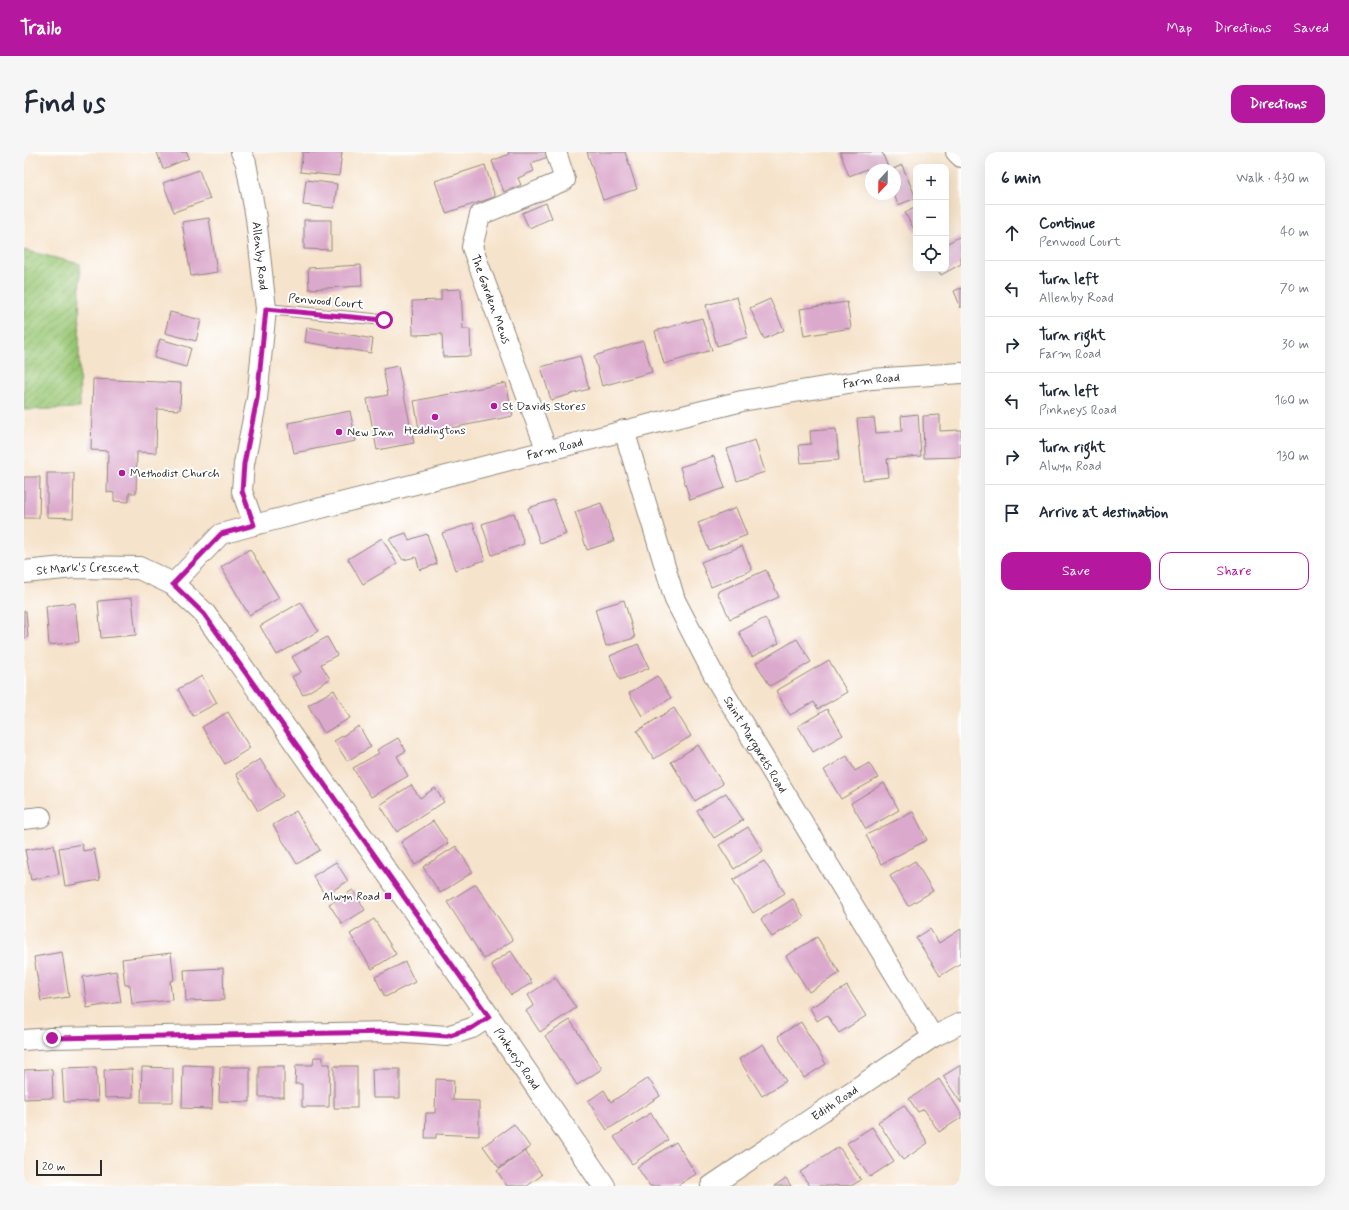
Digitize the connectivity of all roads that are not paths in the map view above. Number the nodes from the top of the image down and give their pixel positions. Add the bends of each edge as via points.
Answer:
1 (241, 152) edge
2 (556, 152) edge
3 (956, 152) edge
4 (961, 157) edge
5 (266, 309) junction
6 (384, 320) dead end
7 (961, 373) edge
8 (624, 430) junction
9 (547, 450) junction
10 (254, 525) junction
11 (24, 572) edge
12 (173, 584) junction
13 (489, 1017) junction
14 (961, 1023) edge
15 (934, 1037) junction
16 (24, 1040) edge
17 (604, 1186) edge
18 (711, 1186) edge

1 - 5 street, Allenby Road via 246,163 256,218
2 - 9 street, The Garden Mews via 565,180 480,215 472,247
3 - 4 street
5 - 6 lane, Penwood Court
5 - 10 street, Allenby Road via 257,399 244,464 242,491
7 - 8 street, Farm Road via 872,379 742,401
8 - 9 street, Farm Road
8 - 15 street, Saint Margarets Road via 675,600 717,681
9 - 10 street, Farm Road
10 - 12 street, Farm Road via 221,534
11 - 12 street, St Mark's Crescent via 74,567 139,568
12 - 13 street, Pinkneys Road via 204,614
13 - 16 street via 472,1028 447,1036 392,1032
13 - 17 street, Pinkneys Road
14 - 15 street, Edith Road
15 - 18 street, Edith Road

